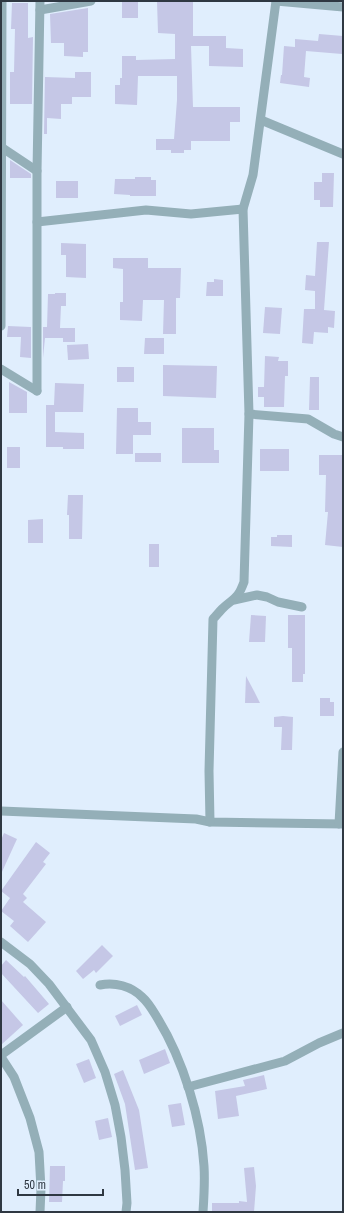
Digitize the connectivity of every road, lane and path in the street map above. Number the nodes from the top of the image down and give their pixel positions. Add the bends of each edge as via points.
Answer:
1 (2, 1) edge
2 (91, 1) edge
3 (276, 1) edge
4 (40, 5) edge
5 (343, 7) edge
6 (261, 120) junction
7 (1, 147) edge
8 (343, 154) edge
9 (37, 171) junction
10 (243, 209) junction
11 (37, 222) junction
12 (1, 326) edge
13 (1, 369) edge
14 (249, 414) junction
15 (343, 436) edge
16 (234, 600) junction
17 (302, 607) dead end
18 (343, 752) edge
19 (1, 811) edge
20 (210, 822) junction
21 (341, 824) edge
22 (1, 942) edge
23 (100, 985) dead end
24 (67, 1007) junction
25 (343, 1033) edge
26 (1, 1056) edge
27 (188, 1087) junction
28 (40, 1212) edge
29 (126, 1212) edge
30 (203, 1212) edge

1 - 7 street
2 - 4 street
3 - 5 street
3 - 6 street
4 - 9 street
6 - 8 street
6 - 10 street via 253,174
7 - 9 street
7 - 12 street
9 - 11 street
10 - 11 street via 191,214 146,210
10 - 14 street
11 - 13 street via 37,391
14 - 15 street via 308,419 334,434
14 - 16 street via 244,582
16 - 17 street via 257,595
16 - 20 street via 213,619
18 - 21 street
19 - 20 street via 196,819
20 - 21 street
22 - 24 street via 30,964
23 - 27 street via 113,983 127,987 142,996 149,1004 170,1038
24 - 26 street
24 - 29 street via 91,1040 105,1072 115,1105 125,1170
25 - 27 street via 286,1061
26 - 28 street via 14,1077 30,1118 39,1152
27 - 30 street via 197,1119 204,1166

